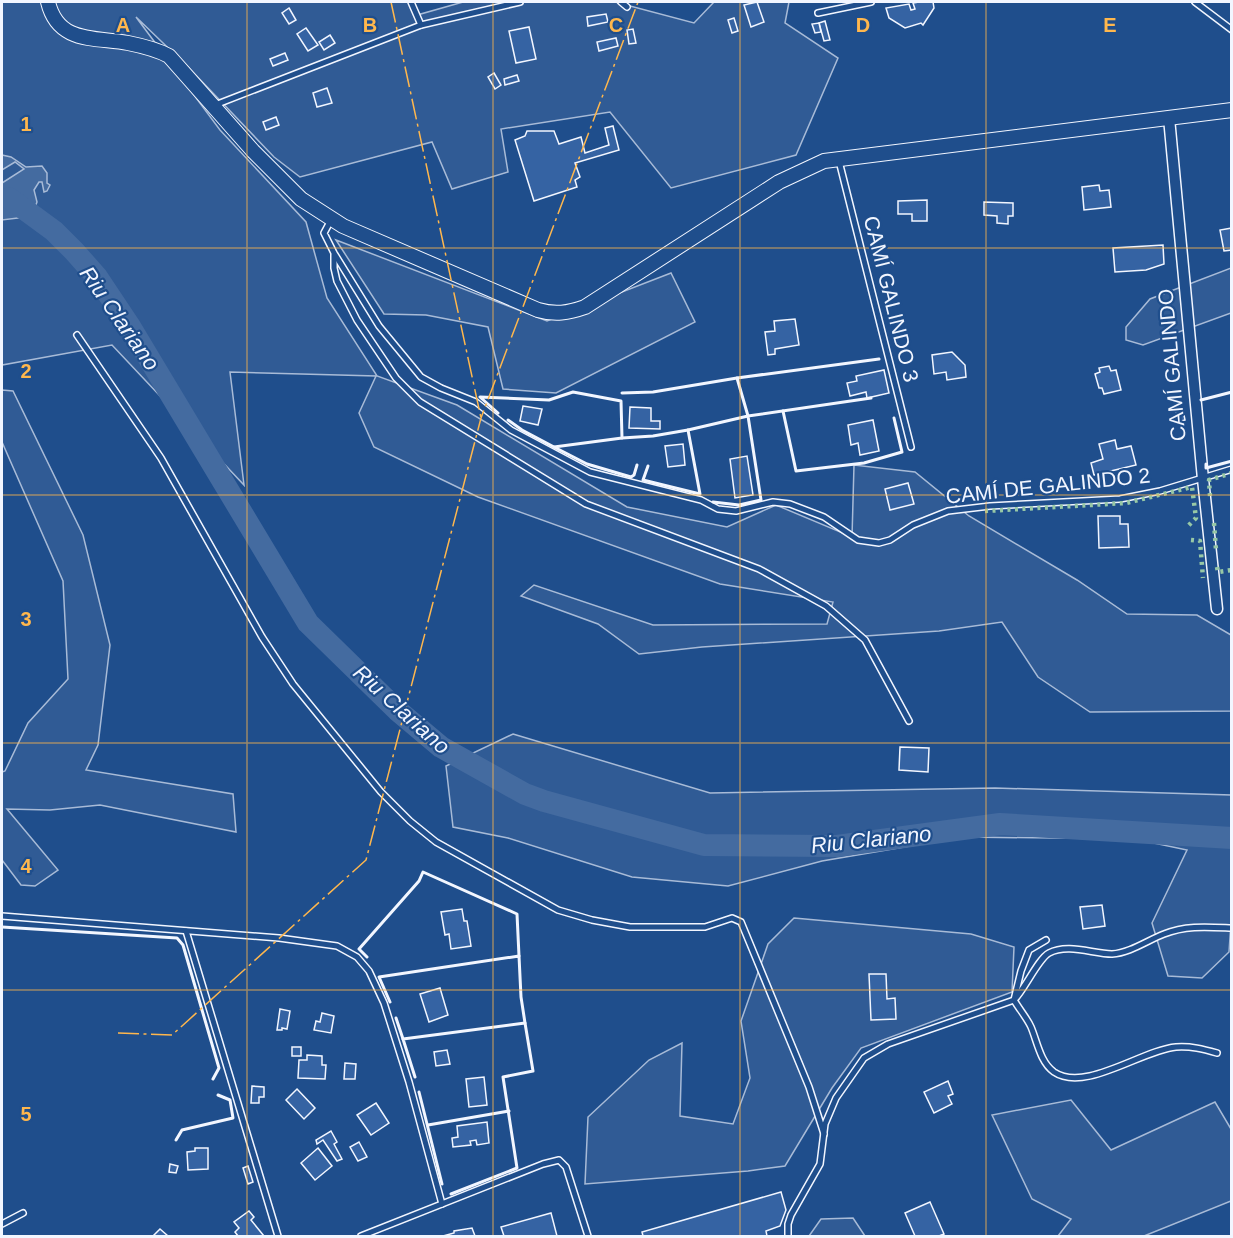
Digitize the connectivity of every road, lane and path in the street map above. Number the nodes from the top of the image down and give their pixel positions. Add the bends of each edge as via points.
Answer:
1 (48, 2) edge
2 (411, 2) edge
3 (520, 2) edge
4 (621, 2) edge
5 (871, 2) edge
6 (1195, 2) edge
7 (627, 7) dead end
8 (818, 13) dead end
9 (420, 26) junction
10 (1232, 30) edge
11 (213, 106) junction
12 (1232, 110) edge
13 (1168, 118) junction
14 (838, 158) junction
15 (332, 218) junction
16 (334, 253) junction
17 (77, 335) dead end
18 (911, 447) dead end
19 (1232, 469) edge
20 (1203, 479) junction
21 (1217, 609) dead end
22 (909, 721) dead end
23 (2, 916) edge
24 (1232, 928) edge
25 (186, 931) junction
26 (1046, 940) dead end
27 (1014, 1000) junction
28 (1216, 1053) dead end
29 (824, 1134) junction
30 (442, 1204) junction
31 (23, 1213) dead end
32 (2, 1224) edge
33 (278, 1236) edge
34 (361, 1236) edge
35 (588, 1236) edge
36 (788, 1236) edge

1 - 11 street via 56,21 70,33 148,47 169,56
2 - 9 lane
3 - 9 lane
4 - 7 lane
5 - 8 lane
6 - 10 lane
9 - 11 lane
11 - 15 street via 301,199
12 - 13 street
13 - 14 street
13 - 20 street, CAMÍ GALINDO
14 - 15 street via 811,165 779,182 585,307 570,312 553,314 538,310
14 - 18 lane, CAMÍ GALINDO 3
15 - 16 lane, CAMÍ DE GALINDO 2 via 324,233
16 - 20 lane, CAMÍ DE GALINDO 2 via 379,326 422,377 476,402 511,430 590,472 701,500 718,509 736,511 773,502 790,504 824,517 858,540 879,543 948,511 1120,499
16 - 22 lane via 338,280 357,320 396,378 420,402 586,504 759,569 826,606 865,640
17 - 29 lane via 161,458 262,637 293,684 381,792 436,842 558,910 630,927 705,927 732,918 741,922 809,1087
19 - 20 lane, CAMÍ DE GALINDO 2
20 - 21 street, CAMÍ GALINDO
23 - 25 lane
24 - 27 lane via 1187,927 1114,954 1060,949 1047,954
25 - 30 lane via 322,943 348,951 363,963 384,1003
25 - 33 lane
26 - 27 lane via 1029,950
27 - 28 lane via 1052,1071 1068,1078 1093,1075 1174,1047 1198,1047
27 - 29 lane via 888,1044 864,1058 836,1098
29 - 36 lane via 820,1164 791,1215
30 - 34 lane
30 - 35 lane via 559,1160 566,1167
31 - 32 lane

